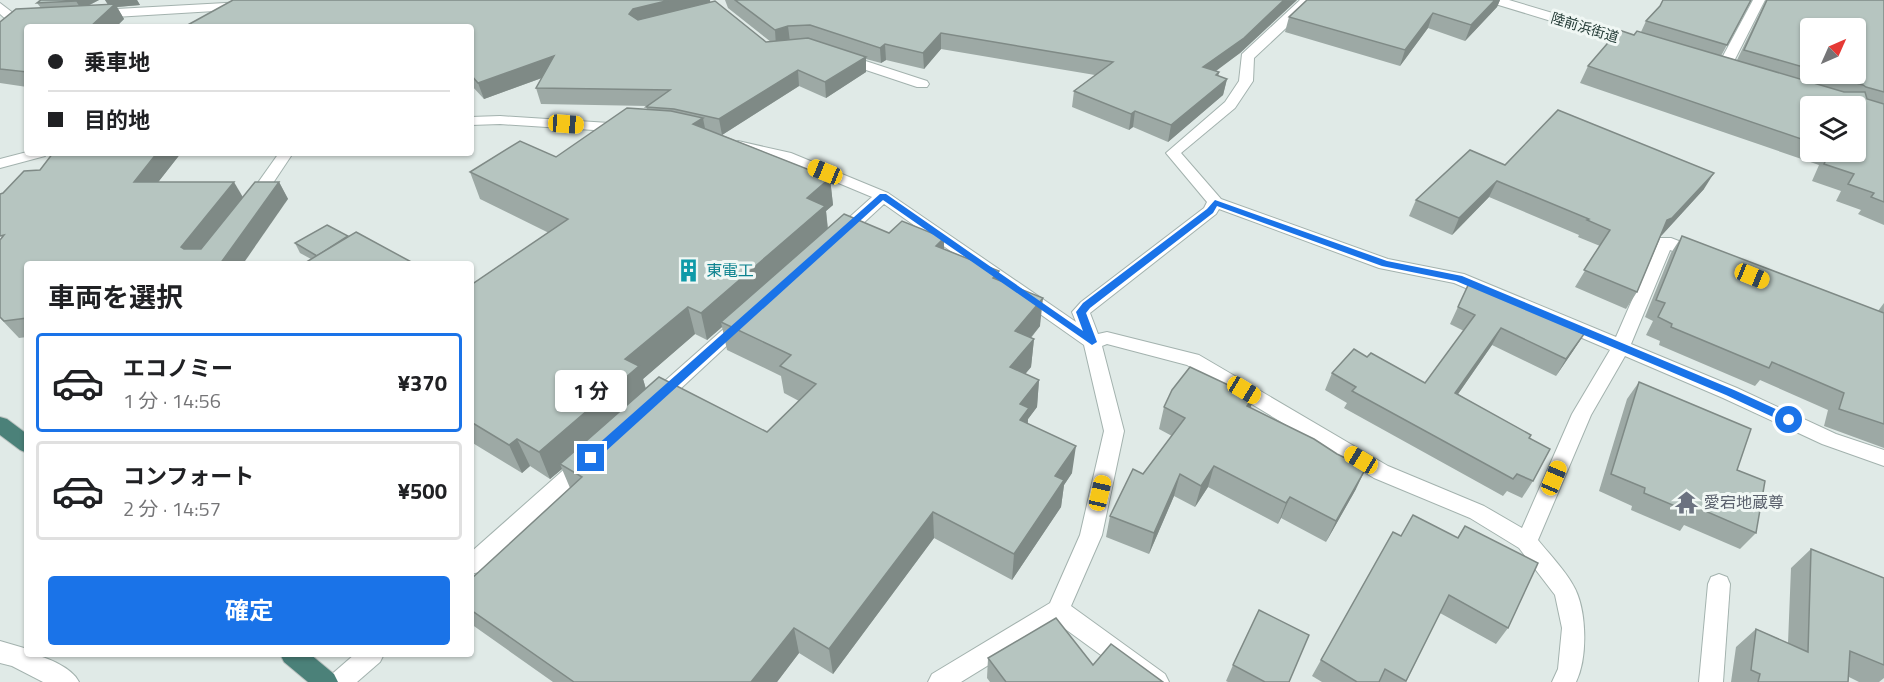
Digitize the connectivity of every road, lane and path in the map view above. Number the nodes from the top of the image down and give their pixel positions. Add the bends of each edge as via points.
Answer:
1 (1306, 0) edge
2 (1496, 0) edge
3 (1759, 0) edge
4 (252, 6) edge
5 (0, 7) edge
6 (85, 15) edge
7 (12, 20) edge
8 (1655, 48) edge
9 (833, 55) edge
10 (1723, 69) edge
11 (922, 84) dead end
12 (474, 121) edge
13 (641, 129) edge
14 (720, 141) edge
15 (29, 156) edge
16 (284, 156) edge
17 (0, 164) edge
18 (883, 196) junction
19 (1215, 202) junction
20 (245, 210) edge
21 (822, 251) edge
22 (1720, 263) edge
23 (760, 306) edge
24 (1092, 342) junction
25 (1620, 348) junction
26 (646, 408) edge
27 (0, 424) edge
28 (24, 443) edge
29 (594, 455) edge
30 (1884, 458) edge
31 (1527, 542) junction
32 (474, 562) edge
33 (1719, 584) dead end
34 (1058, 610) junction
35 (0, 652) edge
36 (296, 657) edge
37 (369, 657) edge
38 (67, 682) edge
39 (326, 682) edge
40 (340, 682) edge
41 (940, 682) edge
42 (1157, 682) edge
43 (1564, 682) edge
44 (1711, 682) edge

1 - 19 street via 1246,57 1246,81 1230,105 1173,153
2 - 8 street, 陸前浜街道
3 - 10 street
4 - 6 street
5 - 7 street
9 - 11 street
12 - 13 street
14 - 18 street via 786,156
15 - 17 street
16 - 20 street
18 - 21 street
18 - 24 street
19 - 24 street via 1210,211 1081,312
19 - 25 street via 1385,264 1458,278
22 - 25 street via 1665,242
23 - 26 street
24 - 31 street via 1107,338 1193,360 1381,472 1477,512
24 - 34 street via 1114,431 1091,535
25 - 30 street via 1829,439
25 - 31 street via 1582,414
27 - 28 highway
29 - 32 street
31 - 43 street via 1565,591 1573,628 1570,670
33 - 44 street
34 - 41 street
34 - 42 street
35 - 38 street
36 - 39 highway
37 - 40 street

